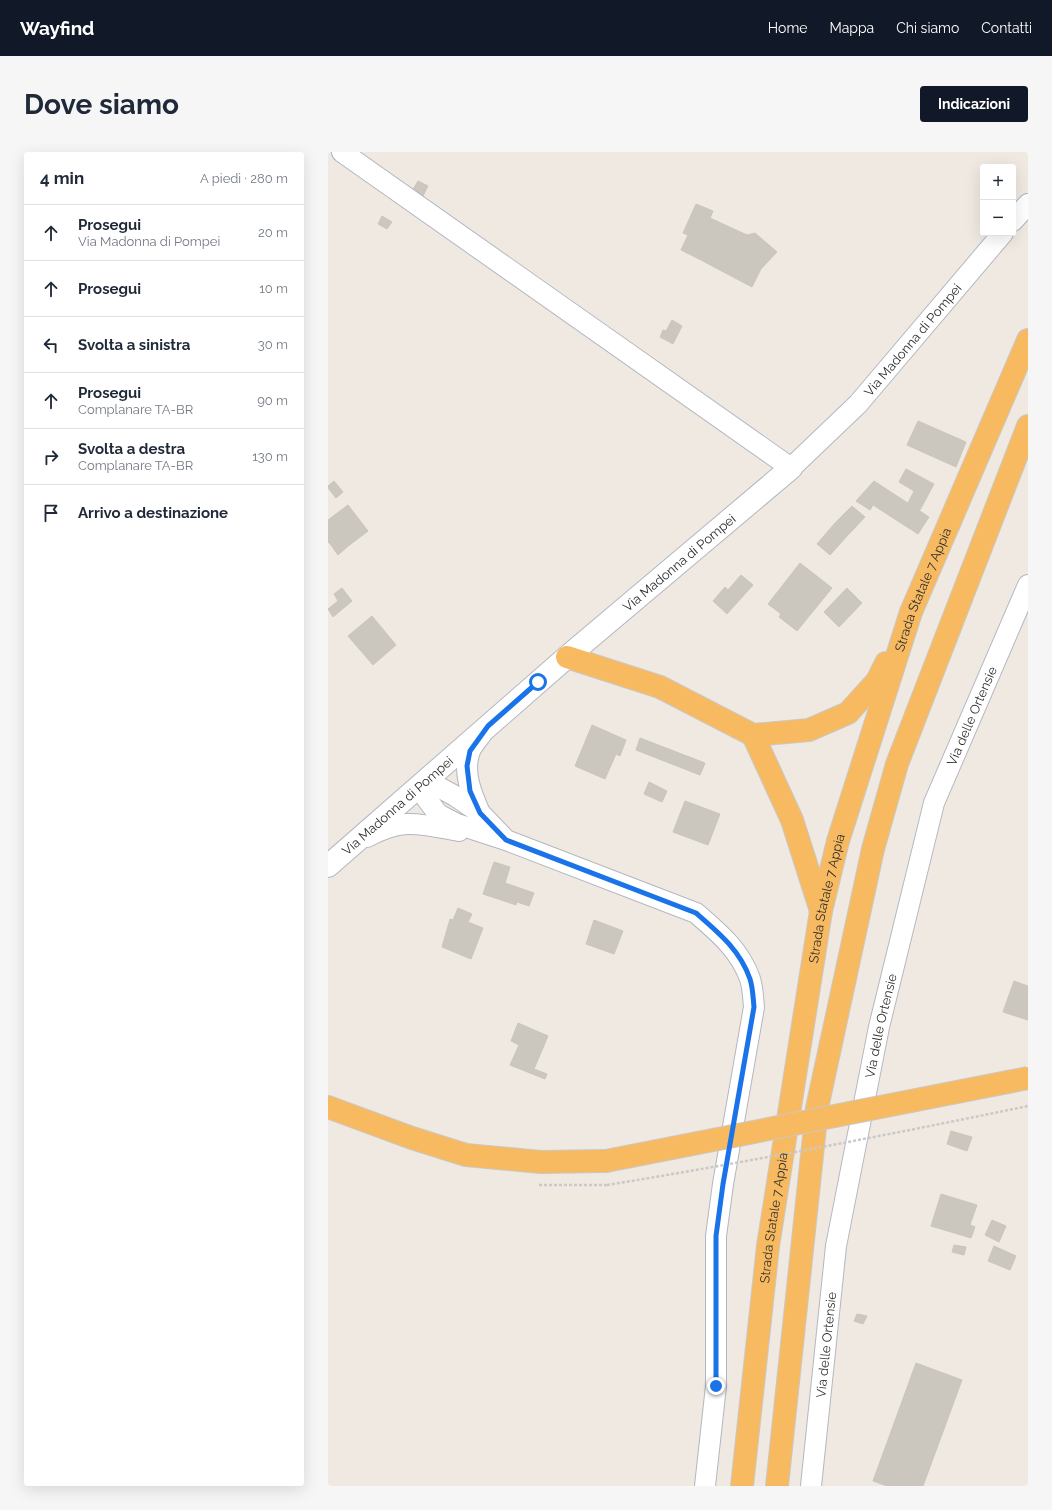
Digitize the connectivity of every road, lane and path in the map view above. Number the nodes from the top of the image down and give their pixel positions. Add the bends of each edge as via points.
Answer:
1 (342, 152) edge
2 (1028, 204) edge
3 (1016, 218) edge
4 (1000, 236) edge
5 (1028, 340) edge
6 (1028, 426) edge
7 (1028, 462) edge
8 (791, 468) junction
9 (1028, 585) edge
10 (911, 612) junction
11 (567, 657) junction
12 (930, 676) junction
13 (488, 726) junction
14 (753, 735) junction
15 (426, 780) junction
16 (480, 813) junction
17 (506, 840) junction
18 (349, 847) junction
19 (328, 866) edge
20 (821, 911) junction
21 (1028, 1078) edge
22 (1028, 1106) edge
23 (328, 1107) edge
24 (608, 1185) dead end
25 (705, 1486) edge
26 (742, 1486) edge
27 (777, 1486) edge
28 (811, 1486) edge

1 - 8 street
2 - 3 street
4 - 8 street, Via Madonna di Pompei via 858,404
5 - 10 highway, Strada Statale 7 Appia
6 - 12 highway
7 - 12 highway via 973,589
8 - 11 street, Via Madonna di Pompei
9 - 28 street, Via delle Ortensie via 934,803 879,1027 836,1246
10 - 14 highway via 877,681 848,713 809,730
10 - 20 highway, Strada Statale 7 Appia via 838,841
11 - 13 street, Via Madonna di Pompei
11 - 14 highway via 660,686
12 - 27 highway via 897,764 873,849 818,1108
13 - 15 street, Via Madonna di Pompei
13 - 16 street via 470,751 467,766 470,791
14 - 20 highway via 792,820
15 - 16 street
15 - 17 street via 426,798 438,814 457,824
15 - 18 street, Via Madonna di Pompei
16 - 17 street
17 - 18 street via 406,823 384,828
17 - 25 street via 696,913 721,934 739,956 751,980 754,1007 716,1236 716,1386
18 - 19 street, Via Madonna di Pompei
20 - 26 highway, Strada Statale 7 Appia via 768,1246
21 - 23 highway, bridge via 606,1161 541,1162 466,1155
22 - 24 path, bridge via 880,1137

